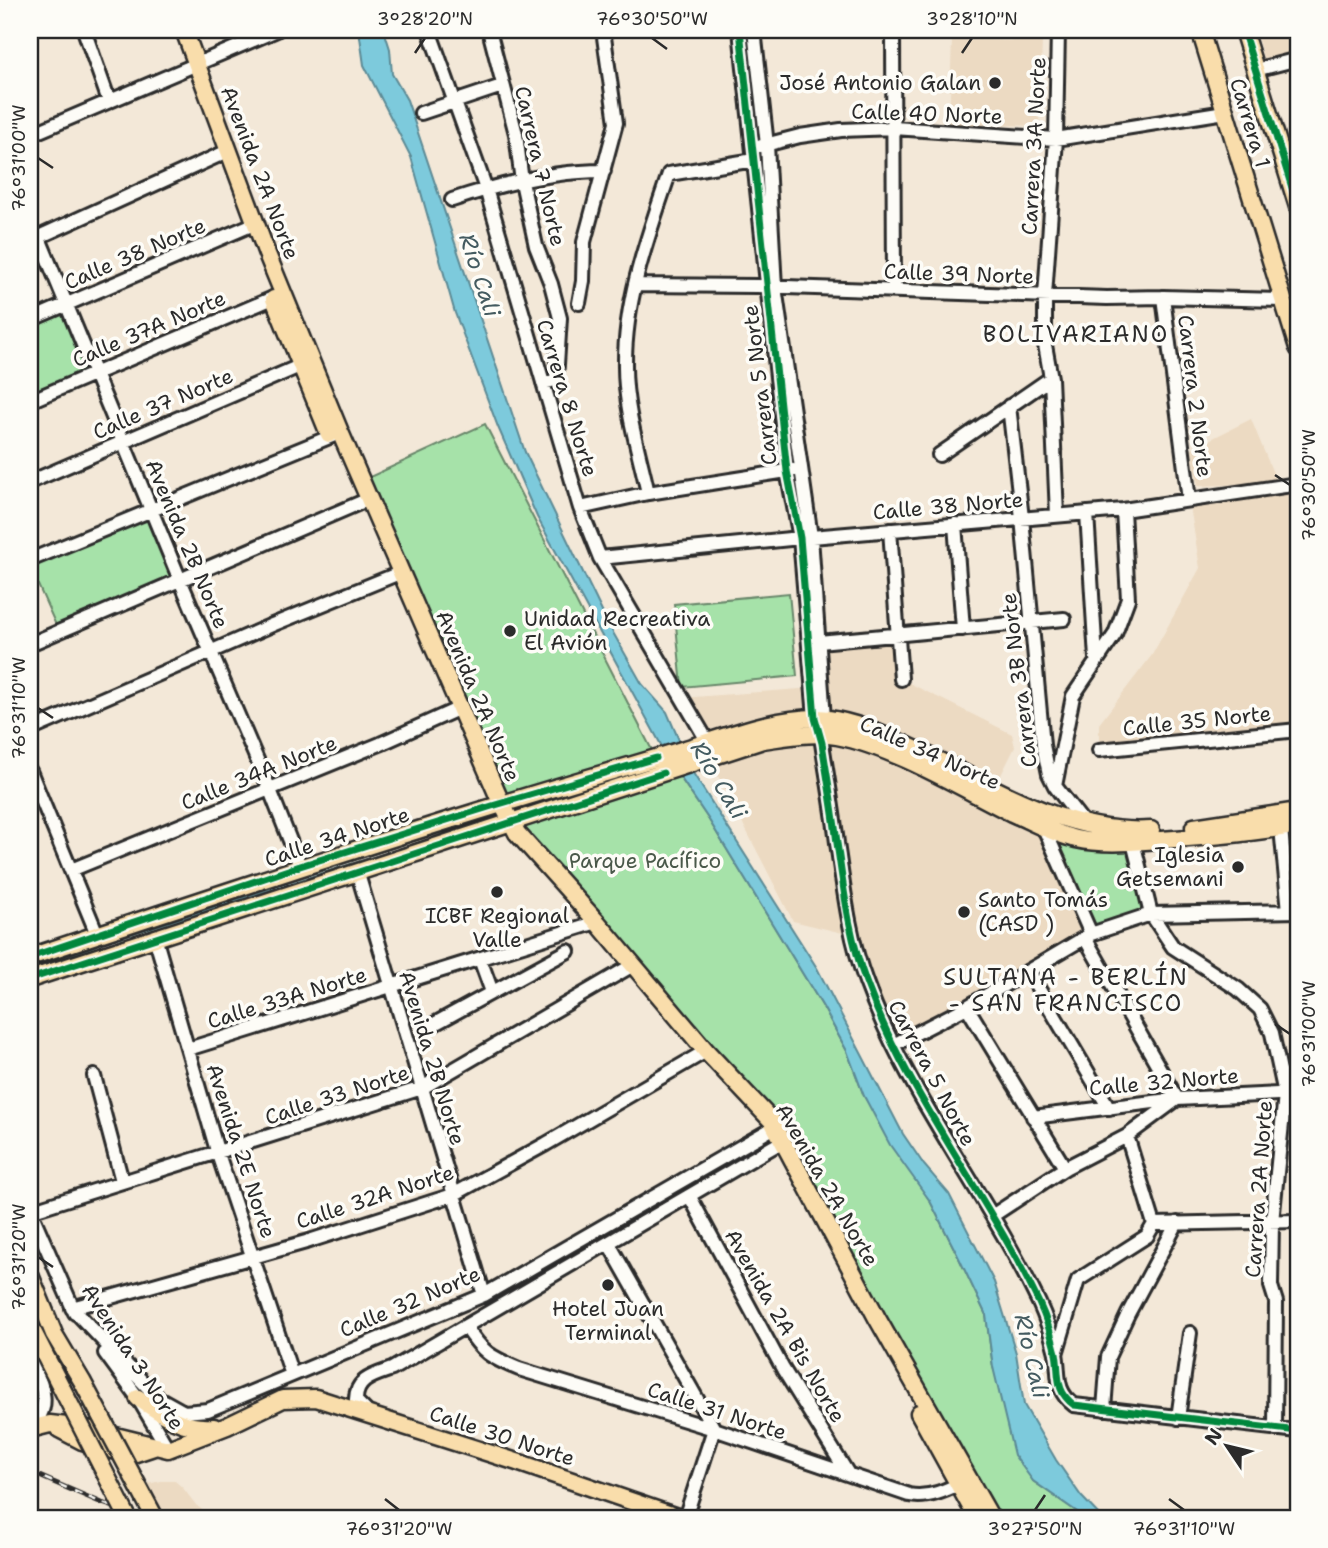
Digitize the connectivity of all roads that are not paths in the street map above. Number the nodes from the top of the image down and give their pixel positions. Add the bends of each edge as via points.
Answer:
1 (84, 30) edge
2 (173, 30) edge
3 (184, 30) edge
4 (277, 30) edge
5 (429, 30) edge
6 (493, 30) edge
7 (603, 30) edge
8 (740, 30) edge
9 (754, 30) edge
10 (893, 30) edge
11 (1058, 30) edge
12 (1200, 30) edge
13 (1243, 30) edge
14 (1298, 59) edge
15 (191, 66) junction
16 (1255, 70) junction
17 (502, 86) junction
18 (109, 101) junction
19 (455, 102) junction
20 (1225, 112) junction
21 (421, 113) dead end
22 (894, 128) junction
23 (31, 130) edge
24 (1056, 139) junction
25 (767, 145) junction
26 (224, 153) junction
27 (753, 154) junction
28 (604, 171) junction
29 (522, 182) junction
30 (486, 189) junction
31 (452, 200) dead end
32 (1298, 207) edge
33 (252, 225) junction
34 (34, 240) edge
35 (635, 285) junction
36 (771, 287) junction
37 (894, 291) junction
38 (279, 295) junction
39 (1045, 296) junction
40 (1163, 297) junction
41 (1282, 300) junction
42 (579, 303) dead end
43 (66, 305) junction
44 (30, 320) edge
45 (1298, 348) edge
46 (306, 363) junction
47 (95, 372) junction
48 (1051, 378) junction
49 (542, 383) junction
50 (30, 401) edge
51 (1009, 406) junction
52 (335, 434) junction
53 (124, 443) junction
54 (939, 455) dead end
55 (794, 470) junction
56 (30, 482) edge
57 (1298, 484) edge
58 (648, 493) junction
59 (1189, 500) junction
60 (365, 501) junction
61 (580, 508) junction
62 (1124, 510) junction
63 (153, 511) junction
64 (1087, 513) junction
65 (1057, 516) junction
66 (1022, 518) junction
67 (955, 524) junction
68 (890, 530) junction
69 (806, 537) junction
70 (600, 558) junction
71 (30, 560) edge
72 (397, 574) junction
73 (180, 580) junction
74 (1063, 619) dead end
75 (1030, 623) junction
76 (963, 629) junction
77 (897, 635) junction
78 (819, 642) junction
79 (30, 644) edge
80 (212, 652) junction
81 (1096, 659) junction
82 (901, 679) dead end
83 (456, 710) junction
84 (820, 724) junction
85 (30, 730) edge
86 (1298, 730) edge
87 (1099, 750) dead end
88 (707, 751) junction
89 (661, 766) junction
90 (30, 771) edge
91 (1055, 786) junction
92 (270, 790) junction
93 (497, 805) junction
94 (1015, 806) junction
95 (1298, 811) edge
96 (508, 825) junction
97 (1298, 825) edge
98 (1085, 826) junction
99 (1044, 828) junction
100 (1281, 828) junction
101 (1133, 842) junction
102 (300, 866) junction
103 (71, 870) junction
104 (357, 871) junction
105 (1294, 911) edge
106 (1151, 914) junction
107 (592, 923) junction
108 (97, 934) junction
109 (1088, 936) junction
110 (155, 937) junction
111 (568, 951) dead end
112 (32, 956) edge
113 (480, 959) junction
114 (628, 968) junction
115 (52, 970) junction
116 (1028, 971) junction
117 (30, 979) edge
118 (390, 986) junction
119 (30, 989) edge
120 (492, 992) junction
121 (967, 1007) junction
122 (425, 1029) dead end
123 (895, 1044) junction
124 (188, 1049) junction
125 (702, 1053) junction
126 (94, 1076) dead end
127 (422, 1088) junction
128 (1292, 1093) edge
129 (1177, 1099) junction
130 (1109, 1108) junction
131 (1033, 1117) junction
132 (1127, 1136) junction
133 (775, 1137) junction
134 (218, 1154) junction
135 (1065, 1168) junction
136 (122, 1181) junction
137 (453, 1195) junction
138 (690, 1197) junction
139 (30, 1211) edge
140 (992, 1216) junction
141 (1298, 1221) edge
142 (1272, 1222) junction
143 (1177, 1223) junction
144 (1154, 1224) junction
145 (610, 1244) junction
146 (254, 1255) junction
147 (30, 1275) edge
148 (484, 1295) junction
149 (72, 1308) junction
150 (30, 1326) edge
151 (466, 1326) junction
152 (1191, 1333) dead end
153 (1056, 1354) junction
154 (30, 1358) edge
155 (292, 1375) junction
156 (138, 1398) junction
157 (1104, 1409) junction
158 (369, 1415) junction
159 (1178, 1418) junction
160 (227, 1426) junction
161 (30, 1427) edge
162 (714, 1429) junction
163 (1275, 1429) junction
164 (1298, 1432) edge
165 (161, 1448) junction
166 (848, 1474) junction
167 (963, 1482) junction
168 (128, 1518) edge
169 (155, 1518) edge
170 (682, 1518) edge
171 (976, 1518) edge
172 (991, 1518) edge

1 - 18 street
2 - 15 main road, Avenida 2A Norte
3 - 15 main road, Avenida 2A Norte
4 - 15 street
5 - 19 street, Carrera 8 Norte
6 - 17 street, Carrera 7 Norte
7 - 28 street via 616,123
8 - 27 street, Carrera 5 Norte
9 - 25 street, Carrera 5 Norte
10 - 22 street
11 - 24 street, Carrera 3A Norte
12 - 20 main road, Carrera 1
13 - 16 main road, Carrera 1
14 - 16 street
15 - 18 street
15 - 26 main road, Avenida 2A Norte
16 - 32 main road, Carrera 1
17 - 19 street
17 - 29 street, Carrera 7 Norte via 516,134
18 - 23 street
19 - 21 street
19 - 30 street, Carrera 8 Norte
20 - 24 street, Calle 40 Norte
20 - 41 main road, Carrera 1
22 - 24 street, Calle 40 Norte
22 - 25 street, Calle 40 Norte via 841,130
22 - 37 street
24 - 39 street, Carrera 3A Norte
25 - 27 street, Calle 40 Norte
25 - 36 street, Carrera 5 Norte
26 - 33 main road, Avenida 2A Norte
26 - 34 street
27 - 35 street, Calle 40 Norte via 668,174
27 - 36 street, Carrera 5 Norte
28 - 29 street via 576,171
28 - 42 street via 584,242
29 - 30 street
29 - 49 street, Carrera 7 Norte via 559,318 556,380
30 - 31 street
30 - 49 street, Carrera 8 Norte
33 - 38 main road, Avenida 2A Norte
33 - 43 street, Calle 38 Norte
34 - 43 street, Avenida 2B Norte
35 - 36 street, Calle 39 Norte
35 - 58 street via 625,330 625,369
36 - 37 street, Calle 39 Norte
36 - 55 street, Carrera 5 Norte
37 - 39 street, Calle 39 Norte
38 - 46 main road, Avenida 2A Norte
38 - 47 street, Calle 37A Norte
39 - 40 street, Calle 39 Norte
39 - 48 street, Carrera 3A Norte via 1045,345
40 - 41 street, Calle 39 Norte
40 - 59 street, Carrera 2 Norte
41 - 45 main road, Carrera 1
43 - 44 street, Calle 38 Norte
43 - 47 street, Avenida 2B Norte
46 - 52 main road, Avenida 2A Norte
46 - 53 street, Calle 37 Norte
47 - 50 street, Calle 37A Norte
47 - 53 street, Avenida 2B Norte
48 - 51 street
48 - 65 street, Carrera 3A Norte
49 - 61 street, Carrera 8 Norte
51 - 54 street
51 - 66 street, Carrera 3B Norte
52 - 60 main road, Avenida 2A Norte
52 - 63 street
53 - 56 street, Calle 37 Norte
53 - 63 street, Avenida 2B Norte
55 - 58 street
55 - 69 street, Carrera 5 Norte
57 - 59 street, Calle 38 Norte
58 - 61 street
59 - 62 street, Calle 38 Norte
60 - 72 main road, Avenida 2A Norte
60 - 73 street
61 - 70 street, Carrera 8 Norte
62 - 64 street, Calle 38 Norte
62 - 81 street via 1128,599 1115,634
63 - 71 street
63 - 73 street, Avenida 2B Norte
64 - 65 street, Calle 38 Norte
64 - 81 street
65 - 66 street, Calle 38 Norte
66 - 67 street, Calle 38 Norte
66 - 75 street, Carrera 3B Norte
67 - 68 street, Calle 38 Norte
67 - 76 street
68 - 69 street, Calle 38 Norte
68 - 77 street
69 - 70 street, Calle 38 Norte
69 - 78 street, Carrera 5 Norte
69 - 84 street, Carrera 5 Norte
70 - 88 street, Carrera 8 Norte
72 - 80 street
72 - 83 main road, Avenida 2A Norte
73 - 79 street
73 - 80 street, Avenida 2B Norte
74 - 75 street
75 - 76 street
75 - 91 street, Carrera 3B Norte via 1043,745
76 - 77 street
77 - 78 street
77 - 82 street
78 - 84 street, Carrera 5 Norte
80 - 85 street
80 - 92 street, Avenida 2B Norte
81 - 91 street via 1073,696
83 - 92 street, Calle 34A Norte
83 - 93 main road, Avenida 2A Norte
84 - 88 main road, Calle 34 Norte via 760,725
84 - 94 main road, Calle 34 Norte via 857,725 911,747
84 - 123 street, Carrera 5 Norte via 851,935 865,981
86 - 87 street, Calle 35 Norte
88 - 89 main road, Calle 34 Norte
89 - 93 main road, Calle 34 Norte
89 - 96 main road, Calle 34 Norte
90 - 103 street
91 - 98 street, Carrera 3B Norte
92 - 102 street, Avenida 2B Norte
92 - 103 street, Calle 34A Norte
93 - 96 main road, Avenida 2A Norte
93 - 102 main road, Calle 34 Norte
94 - 98 main road, Calle 34 Norte
94 - 99 main road, Calle 34 Norte
95 - 98 main road, Calle 34 Norte via 1211,826 1131,831
96 - 104 main road, Calle 34 Norte
96 - 107 main road, Avenida 2A Norte via 508,836
97 - 100 main road, Calle 34 Norte
99 - 101 main road, Calle 34 Norte via 1076,839
99 - 109 street
100 - 101 main road, Calle 34 Norte
100 - 105 street
101 - 106 street, Carrera 2A Norte
102 - 108 main road, Calle 34 Norte
103 - 108 street
104 - 110 main road, Calle 34 Norte
104 - 118 street, Avenida 2B Norte
105 - 106 street
106 - 109 street
106 - 128 street, Carrera 2A Norte via 1173,947 1238,989 1260,1009
107 - 113 street, Calle 33A Norte
107 - 114 main road, Avenida 2A Norte
108 - 112 main road, Calle 34 Norte
109 - 116 street
109 - 129 street
110 - 115 main road, Calle 34 Norte
110 - 124 street, Avenida 2E Norte
111 - 120 street
113 - 118 street, Calle 33A Norte
113 - 120 street
114 - 125 main road, Avenida 2A Norte
114 - 127 street, Calle 33 Norte
115 - 117 main road, Calle 34 Norte
115 - 119 main road
116 - 121 street
116 - 130 street
118 - 124 street, Calle 33A Norte
118 - 127 street, Avenida 2B Norte
120 - 122 street
121 - 123 street
121 - 131 street
123 - 140 street, Carrera 5 Norte via 928,1110
124 - 134 street, Avenida 2E Norte
125 - 133 main road, Avenida 2A Norte
125 - 137 street, Calle 32A Norte
126 - 136 street
127 - 134 street, Calle 33 Norte
127 - 137 street, Avenida 2B Norte
128 - 129 street, Calle 32 Norte
128 - 142 street, Carrera 2A Norte
129 - 130 street, Calle 32 Norte
129 - 132 street
130 - 131 street, Calle 32 Norte
131 - 135 street
132 - 135 street
132 - 144 street
133 - 138 street, Calle 32 Norte
133 - 148 street, Calle 32 Norte
133 - 167 main road, Avenida 2A Norte
134 - 136 street, Calle 33 Norte
134 - 146 street, Avenida 2E Norte
135 - 140 street
136 - 139 street, Calle 33 Norte
137 - 146 street, Calle 32A Norte
137 - 148 street, Avenida 2B Norte
138 - 145 street, Calle 32 Norte
138 - 166 street, Avenida 2A Bis Norte via 783,1368
139 - 149 street, Avenida 3 Norte
140 - 153 street, Carrera 5 Norte via 1040,1305
141 - 142 street
142 - 143 street
142 - 163 street, Carrera 2A Norte
143 - 144 street
143 - 157 street via 1108,1357
144 - 153 street via 1147,1236 1078,1280
145 - 151 street, Calle 32 Norte
145 - 162 street
146 - 149 street, Calle 32A Norte
146 - 155 street, Avenida 2E Norte
147 - 169 main road, bridge via 54,1334
148 - 155 street, Calle 32 Norte
149 - 155 street, Calle 32 Norte via 141,1382 176,1410 208,1410
149 - 156 street, Avenida 3 Norte
150 - 168 main road, bridge
151 - 158 street, Calle 32 Norte via 392,1369 365,1379 356,1401
151 - 162 street, Calle 31 Norte via 479,1347 496,1360
152 - 159 street
153 - 157 street, Carrera 5 Norte via 1063,1397 1074,1405
154 - 161 street via 44,1395 41,1413
156 - 160 main road via 183,1425
156 - 165 street, Avenida 3 Norte
157 - 159 street
158 - 160 main road, Calle 30 Norte via 308,1397 283,1399
158 - 170 main road, Calle 30 Norte
159 - 163 street
160 - 165 main road
161 - 165 main road via 83,1428
162 - 166 street, Calle 31 Norte
162 - 170 street
163 - 164 street
166 - 167 street, Calle 31 Norte via 920,1498
167 - 171 main road, Avenida 2A Norte
167 - 172 main road, Avenida 2A Norte

